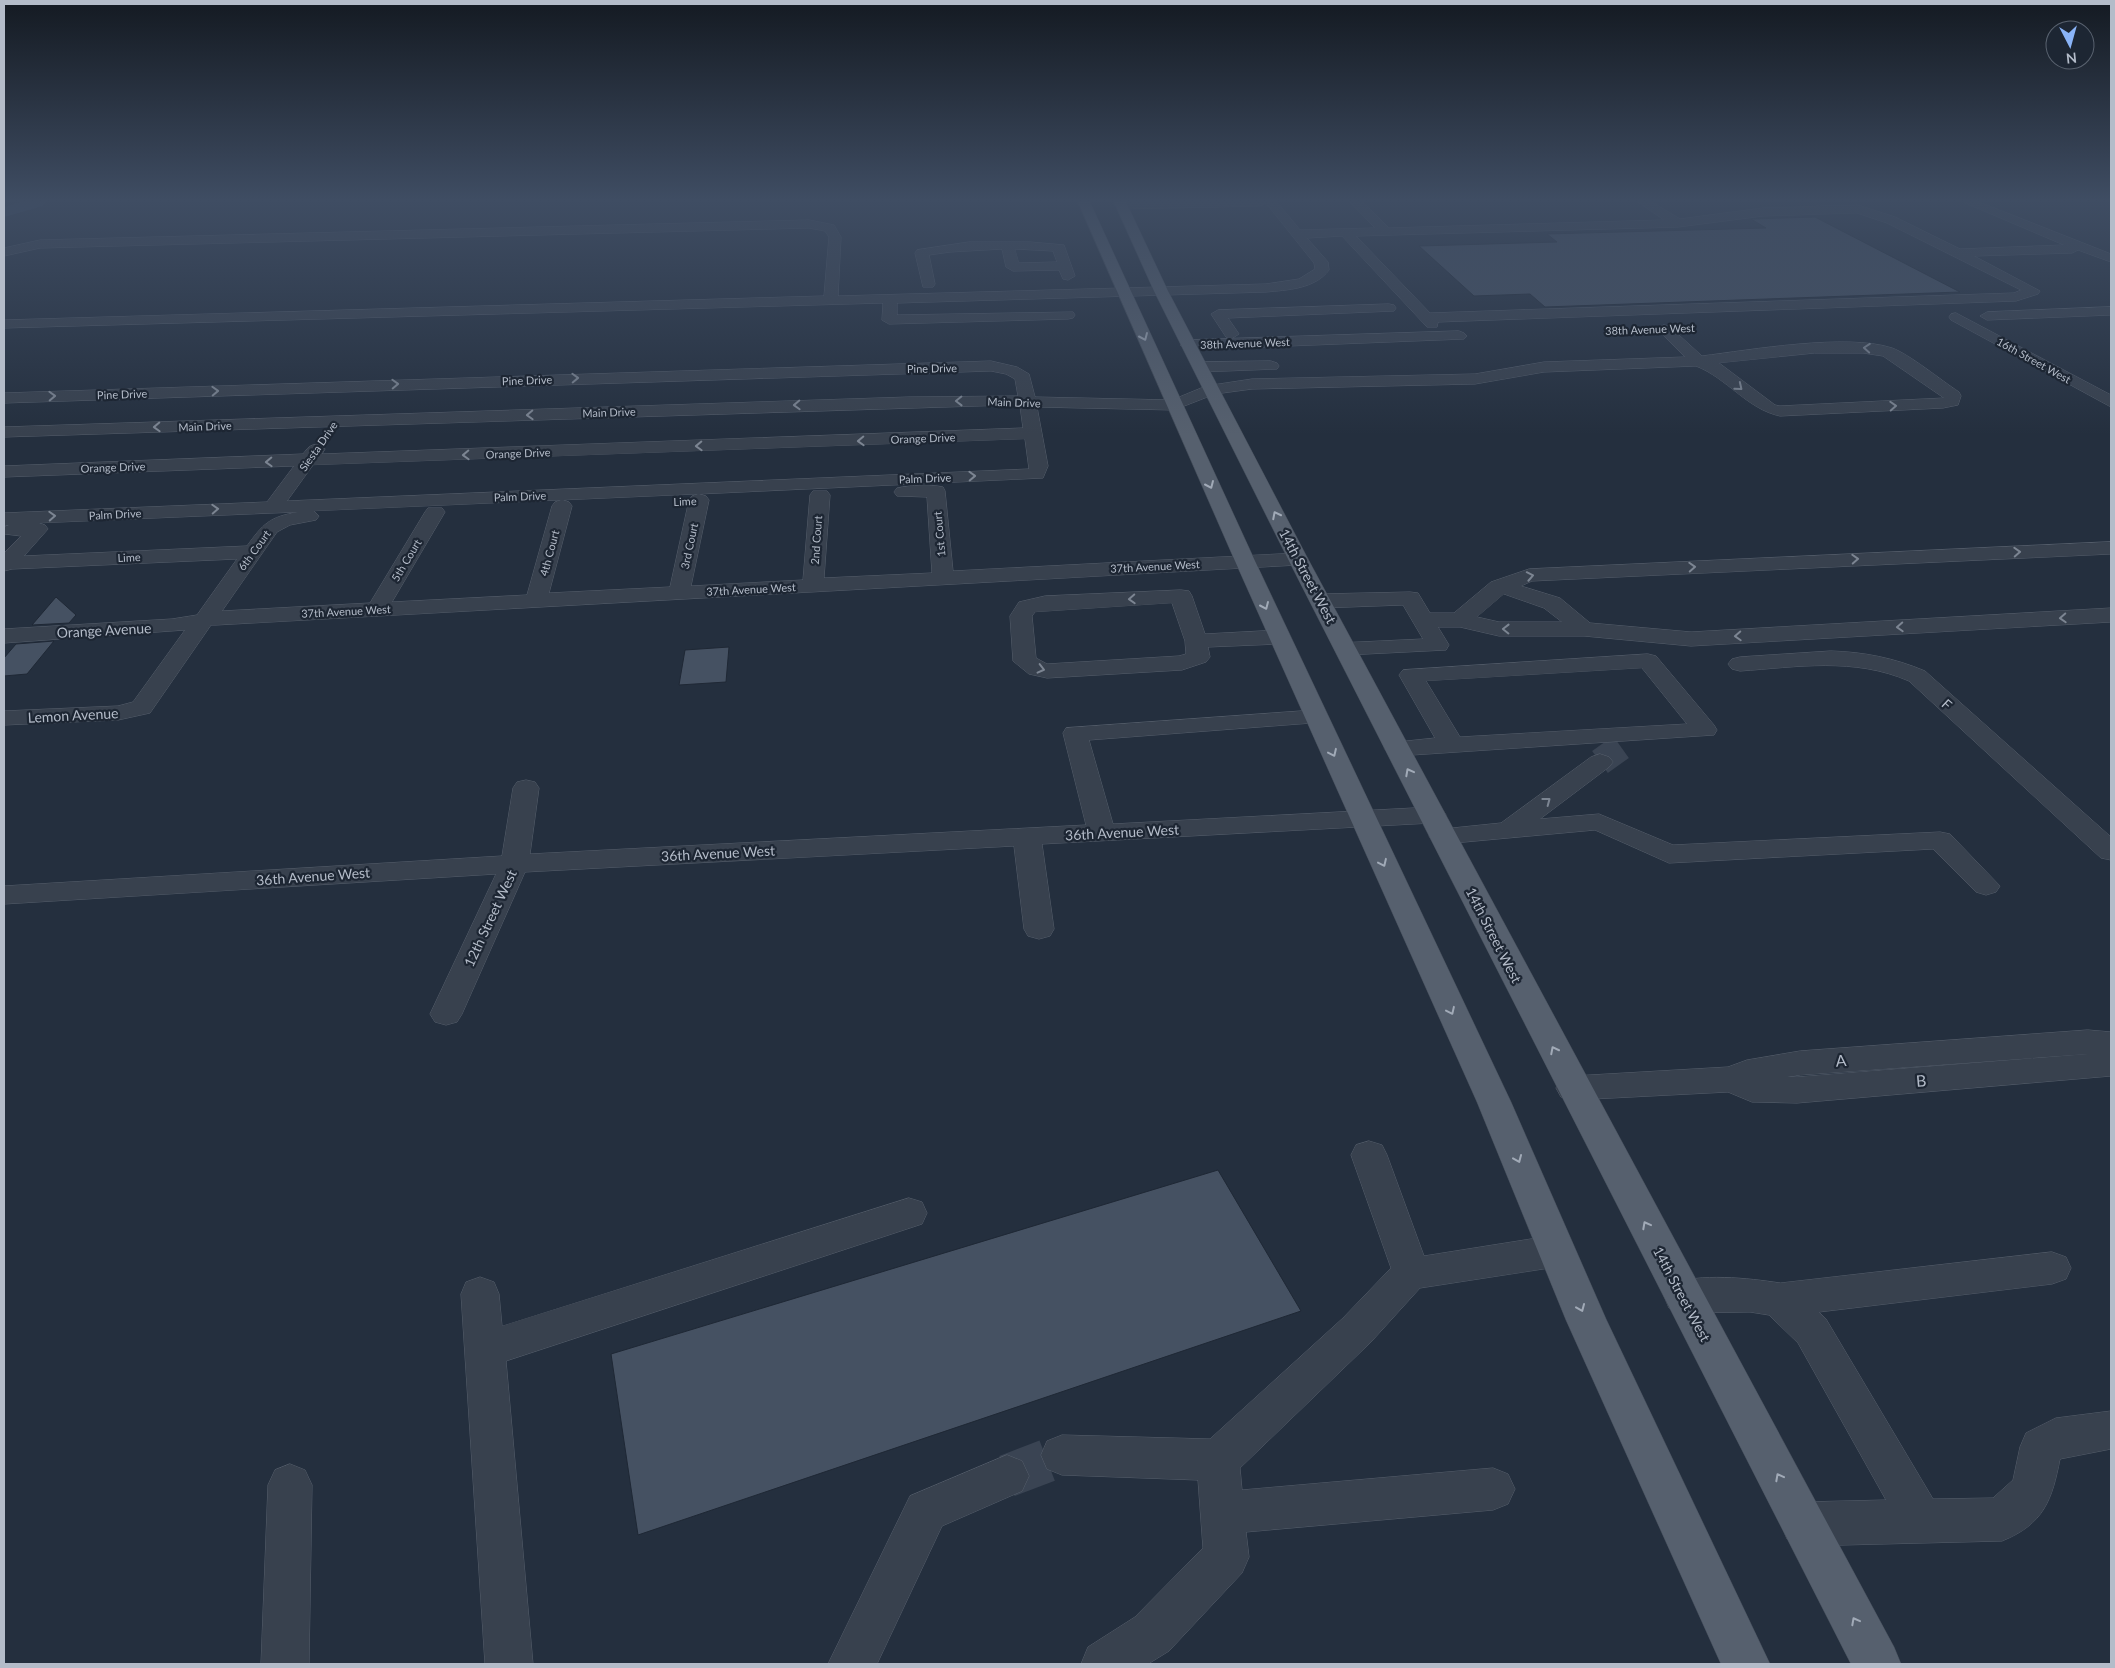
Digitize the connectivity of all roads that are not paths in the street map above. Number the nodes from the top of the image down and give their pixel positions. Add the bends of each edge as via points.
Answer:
1 (832, 280) edge
2 (926, 280) edge
3 (1119, 280) edge
4 (1156, 280) edge
5 (1307, 280) edge
6 (1391, 280) edge
7 (2010, 280) edge
8 (1302, 282) junction
9 (1320, 287) dead end
10 (928, 291) junction
11 (1161, 291) junction
12 (1124, 292) junction
13 (1046, 294) junction
14 (1010, 295) junction
15 (1346, 295) dead end
16 (890, 299) junction
17 (831, 300) junction
18 (1390, 308) junction
19 (2108, 313) edge
20 (1068, 315) dead end
21 (1016, 316) junction
22 (1956, 317) junction
23 (1937, 318) dead end
24 (1430, 321) junction
25 (4, 324) edge
26 (1684, 328) dead end
27 (1664, 329) junction
28 (1645, 330) dead end
29 (1231, 334) dead end
30 (1471, 335) dead end
31 (1442, 336) junction
32 (1188, 345) junction
33 (1750, 355) junction
34 (1698, 361) junction
35 (1904, 362) junction
36 (1288, 365) dead end
37 (1200, 367) junction
38 (362, 386) junction
39 (1212, 389) junction
40 (4, 398) edge
41 (1026, 402) junction
42 (2111, 402) edge
43 (1174, 405) junction
44 (335, 421) junction
45 (4, 432) edge
46 (1032, 433) junction
47 (308, 460) junction
48 (4, 472) edge
49 (936, 491) joint
50 (820, 495) junction
51 (699, 500) junction
52 (562, 506) junction
53 (273, 507) junction
54 (435, 512) junction
55 (4, 519) edge
56 (4, 530) edge
57 (2111, 548) edge
58 (253, 552) junction
59 (1298, 559) junction
60 (1245, 561) junction
61 (5, 564) edge
62 (942, 577) junction
63 (813, 585) junction
64 (1501, 586) junction
65 (679, 593) junction
66 (536, 600) junction
67 (1321, 601) junction
68 (377, 609) junction
69 (2111, 615) edge
70 (204, 620) junction
71 (1423, 620) junction
72 (1460, 620) junction
73 (1584, 629) junction
74 (4, 636) edge
75 (1279, 637) junction
76 (1196, 641) junction
77 (1346, 648) junction
78 (1740, 664) dead end
79 (141, 708) joint
80 (1316, 717) junction
81 (4, 718) edge
82 (1452, 745) junction
83 (1397, 748) junction
84 (1600, 762) tunnel mouth
85 (526, 788) dead end
86 (1363, 819) junction
87 (1438, 825) junction
88 (1508, 830) junction
89 (1102, 833) junction
90 (1027, 837) junction
91 (2111, 852) edge
92 (515, 864) junction
93 (1986, 886) dead end
94 (4, 895) edge
95 (1039, 929) dead end
96 (446, 1014) dead end
97 (2111, 1044) edge
98 (2111, 1064) edge
99 (1733, 1079) junction
100 (1574, 1088) junction
101 (1369, 1155) dead end
102 (909, 1212) dead end
103 (1556, 1251) junction
104 (2052, 1268) dead end
105 (1412, 1274) junction
106 (480, 1294) dead end
107 (1683, 1296) junction
108 (1780, 1300) junction
109 (484, 1350) junction
110 (2111, 1430) edge
111 (1062, 1455) tunnel mouth
112 (1218, 1460) junction
113 (1007, 1476) tunnel mouth
114 (290, 1485) dead end
115 (1493, 1488) dead end
116 (1222, 1512) junction
117 (1922, 1522) junction
118 (1803, 1524) junction
119 (285, 1664) edge
120 (509, 1664) edge
121 (852, 1664) edge
122 (1105, 1664) edge
123 (1746, 1664) edge
124 (1877, 1664) edge

1 - 17 street
2 - 10 street
3 - 12 main road
4 - 11 main road, 14th Street West
5 - 8 street
6 - 24 street
7 - 24 street via 2033,291 2016,297
8 - 9 street
8 - 11 street via 1266,288
10 - 13 street via 1042,281
10 - 14 street
10 - 16 street
11 - 12 street
11 - 32 main road, 14th Street West
12 - 13 street
12 -> 43 main road
13 - 14 street
14 - 21 street
15 - 18 street
16 - 17 street
16 - 21 street via 889,320
17 - 25 street
18 - 24 street
18 - 29 street via 1216,310
19 - 22 street
20 - 21 street
22 - 23 street
22 - 42 street, 16th Street West
24 - 31 street
26 - 27 street, 38th Avenue West
27 - 28 street, 38th Avenue West
27 - 34 street
30 - 31 street, 38th Avenue West
31 - 32 street, 38th Avenue West
32 - 37 main road, 14th Street West
33 - 34 street, Main Drive
33 - 35 street via 1819,364
35 -> 33 street via 1888,352 1864,348 1814,348
34 -> 35 street via 1714,367 1762,406 1780,411 1952,401 1953,396
34 - 39 street, Main Drive via 1544,367 1475,379 1252,384
36 - 37 street
37 - 39 main road, 14th Street West
40 -> 38 street, Pine Drive
38 -> 41 street, Pine Drive via 991,366 1023,377
38 - 44 street, Siesta Drive
39 - 43 street, Main Drive
59 -> 39 main road, 14th Street West
41 - 43 street, Main Drive
41 -> 44 street, Main Drive via 899,402
41 - 46 street
43 -> 60 main road
44 -> 45 street, Main Drive
44 - 47 street, Siesta Drive
46 -> 47 street, Orange Drive
53 -> 46 street, Palm Drive via 1036,474 1039,466
47 -> 48 street, Orange Drive
47 - 53 street, Siesta Drive
49 - 50 street, Lime
49 - 62 street, 1st Court
50 - 51 street, Lime
50 - 63 street, 2nd Court
51 - 52 street, Lime
51 - 65 street, 3rd Court
52 - 54 street, Lime
52 - 66 street, 4th Court
55 -> 53 street, Palm Drive
54 - 58 street, 6th Court via 323,515 285,520 270,528
54 - 68 street, 5th Court
56 - 61 street via 38,529
64 -> 57 street via 1529,575
58 - 61 street, Lime
58 - 70 street, 6th Court
59 - 60 street, 37th Avenue West
59 - 67 main road, 14th Street West
60 - 62 street, 37th Avenue West
60 -> 75 main road
62 - 63 street, 37th Avenue West
63 - 65 street, 37th Avenue West
64 - 72 street
64 - 73 street via 1552,603
65 - 66 street, 37th Avenue West
66 - 68 street, 37th Avenue West
67 - 71 street via 1410,598
67 - 77 main road, 14th Street West
68 - 70 street, 37th Avenue West
69 -> 73 street via 1691,639
70 - 74 street, Orange Avenue via 172,626
70 - 79 street, 6th Court
71 - 72 street
71 - 77 street via 1438,645
73 -> 72 street via 1499,629
75 - 76 street
75 - 80 main road
76 -> 76 street via 1181,596 1045,603 1027,607 1021,616 1025,661 1037,669 1058,671 1182,663 1198,657
77 - 83 main road, 14th Street West
78 - 91 street, F via 1863,658 1902,668 1917,676
79 - 81 street, Lemon Avenue via 118,713
80 -> 86 main road
80 - 89 street via 1075,733
82 - 82 street via 1629,741 1706,730 1648,661 1411,675
82 - 83 street
87 -> 83 main road, 14th Street West
88 -> 84 street
85 - 92 street, 12th Street West
86 - 87 street, 36th Avenue West
86 - 89 street, 36th Avenue West
86 -> 103 main road via 1494,1102
87 - 88 street, 36th Avenue West
100 -> 87 main road, 14th Street West
88 - 93 street, 36th Avenue West via 1599,822 1669,854 1940,840
89 - 90 street, 36th Avenue West
90 - 92 street, 36th Avenue West
90 - 95 street
92 - 94 street, 36th Avenue West
92 - 96 street, 12th Street West
97 - 99 street, A via 2088,1042 1800,1063 1747,1072
98 - 99 street, B via 1797,1090 1752,1089
99 - 100 street, A
107 -> 100 main road, 14th Street West
101 - 105 street
102 - 109 street
103 - 105 street
103 -> 123 main road
104 - 108 street
105 - 112 street
106 - 109 street
107 - 108 street via 1750,1295
118 -> 107 main road, 14th Street West
108 - 117 street via 1812,1331
109 - 120 street
110 - 117 street via 2056,1438 2041,1447 2032,1491 2002,1519
111 - 112 street
112 - 116 street
113 - 121 street via 926,1511
114 - 119 street
115 - 116 street
116 - 122 street via 1226,1557 1152,1634
117 - 118 street
124 -> 118 main road, 14th Street West

